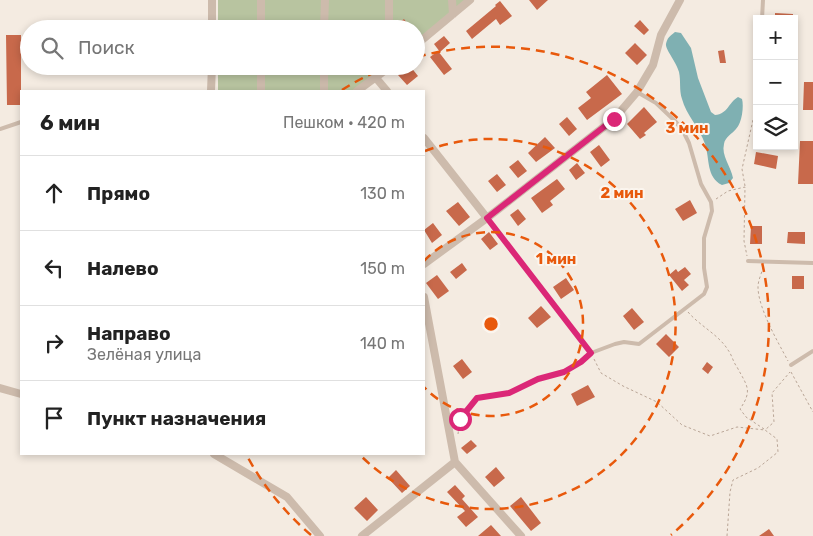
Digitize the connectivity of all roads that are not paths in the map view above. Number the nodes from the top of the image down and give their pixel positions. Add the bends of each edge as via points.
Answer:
1 (212, 0) edge
2 (262, 0) edge
3 (325, 0) edge
4 (389, 0) edge
5 (452, 0) edge
6 (470, 0) edge
7 (680, 0) edge
8 (763, 0) edge
9 (453, 14) junction
10 (762, 15) edge
11 (212, 20) edge
12 (262, 20) edge
13 (324, 20) edge
14 (389, 20) edge
15 (425, 37) edge
16 (212, 75) edge
17 (262, 75) edge
18 (324, 75) edge
19 (380, 75) edge
20 (376, 78) junction
21 (211, 90) edge
22 (262, 90) edge
23 (324, 90) edge
24 (358, 90) edge
25 (386, 90) edge
26 (637, 92) junction
27 (20, 122) edge
28 (0, 129) edge
29 (425, 139) edge
30 (487, 218) junction
31 (748, 261) road end
32 (425, 263) edge
33 (813, 263) edge
34 (425, 302) edge
35 (813, 350) edge
36 (790, 365) road end
37 (0, 388) edge
38 (20, 394) edge
39 (216, 455) edge
40 (455, 462) junction
41 (320, 536) edge
42 (362, 536) edge
43 (521, 536) edge

1 - 11 street
2 - 12 street
3 - 13 street
4 - 14 street
5 - 9 street
6 - 9 street
7 - 26 street via 660,35 653,65
8 - 10 lane
9 - 15 street
16 - 21 street
17 - 22 street
18 - 23 street
19 - 20 street
20 - 24 street
20 - 25 street
26 - 30 street via 614,119
26 - 30 lane via 656,103 684,133 701,184 711,202 712,211 704,238 707,287 704,294 639,344 624,342 591,353
27 - 28 lane
29 - 30 street
30 - 32 street
31 - 33 lane
34 - 40 street
35 - 36 lane
37 - 38 street
39 - 41 street via 287,497
40 - 42 street
40 - 43 street

